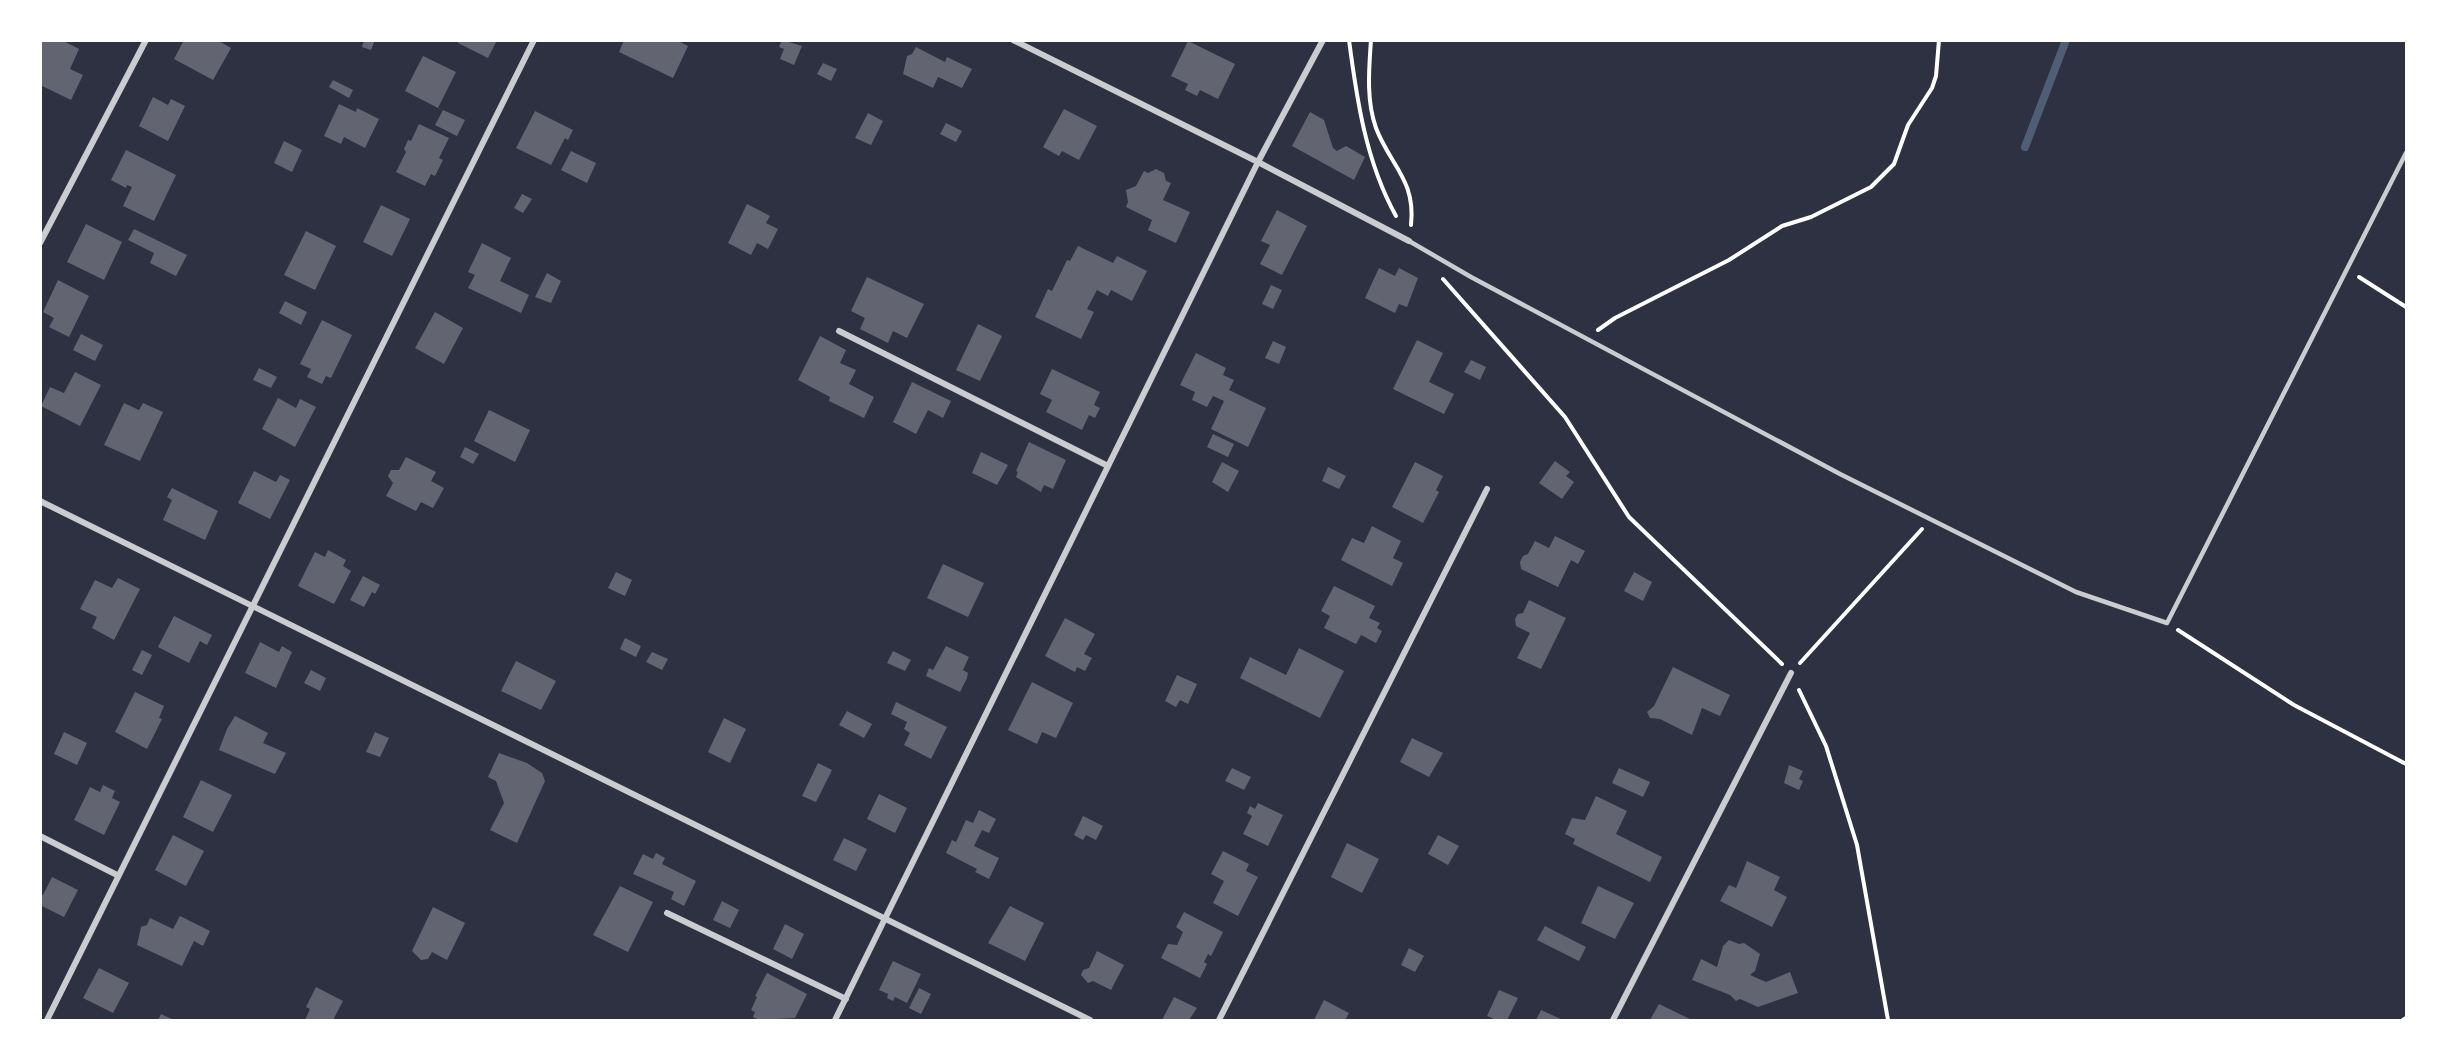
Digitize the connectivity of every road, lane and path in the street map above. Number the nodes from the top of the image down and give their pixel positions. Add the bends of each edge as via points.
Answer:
1 (146, 40) edge
2 (534, 40) edge
3 (1013, 40) edge
4 (1323, 40) edge
5 (1349, 40) edge
6 (1371, 40) edge
7 (1939, 40) edge
8 (2406, 153) edge
9 (1258, 162) junction
10 (1409, 240) junction
11 (40, 243) edge
12 (2347, 270) junction
13 (1437, 272) dead end
14 (2406, 307) edge
15 (839, 331) dead end
16 (1588, 338) junction
17 (1108, 466) junction
18 (1487, 489) dead end
19 (40, 501) edge
20 (1931, 519) junction
21 (251, 605) junction
22 (2167, 623) junction
23 (1791, 673) junction
24 (2406, 764) edge
25 (40, 836) edge
26 (117, 875) junction
27 (667, 913) dead end
28 (886, 918) junction
29 (846, 999) junction
30 (2406, 1018) edge
31 (47, 1020) edge
32 (835, 1020) edge
33 (1090, 1020) edge
34 (1219, 1020) edge
35 (1612, 1020) edge
36 (1888, 1020) edge
37 (2403, 1020) edge

1 - 11 street
2 - 21 street
3 - 9 street
4 - 9 street
5 - 10 path via 1360,120 1386,197
6 - 10 path via 1368,82 1376,127 1404,176 1413,205
7 - 16 path via 1932,88 1908,125 1894,164 1871,187 1811,217 1782,226 1729,260 1615,318
8 - 12 lane
9 - 10 street
9 - 17 street
10 - 16 lane
12 - 14 path
12 - 22 lane
13 - 23 path via 1565,417 1629,517
15 - 17 street
16 - 20 lane
17 - 28 street
18 - 34 street
19 - 21 street
20 - 22 lane via 2076,592
20 - 23 path
21 - 26 street
21 - 28 street
22 - 24 path via 2294,705
23 - 35 street
23 - 36 path via 1826,746 1857,845
25 - 26 street
26 - 31 street
27 - 29 street
28 - 29 street
28 - 33 street
29 - 32 street
30 - 37 path

